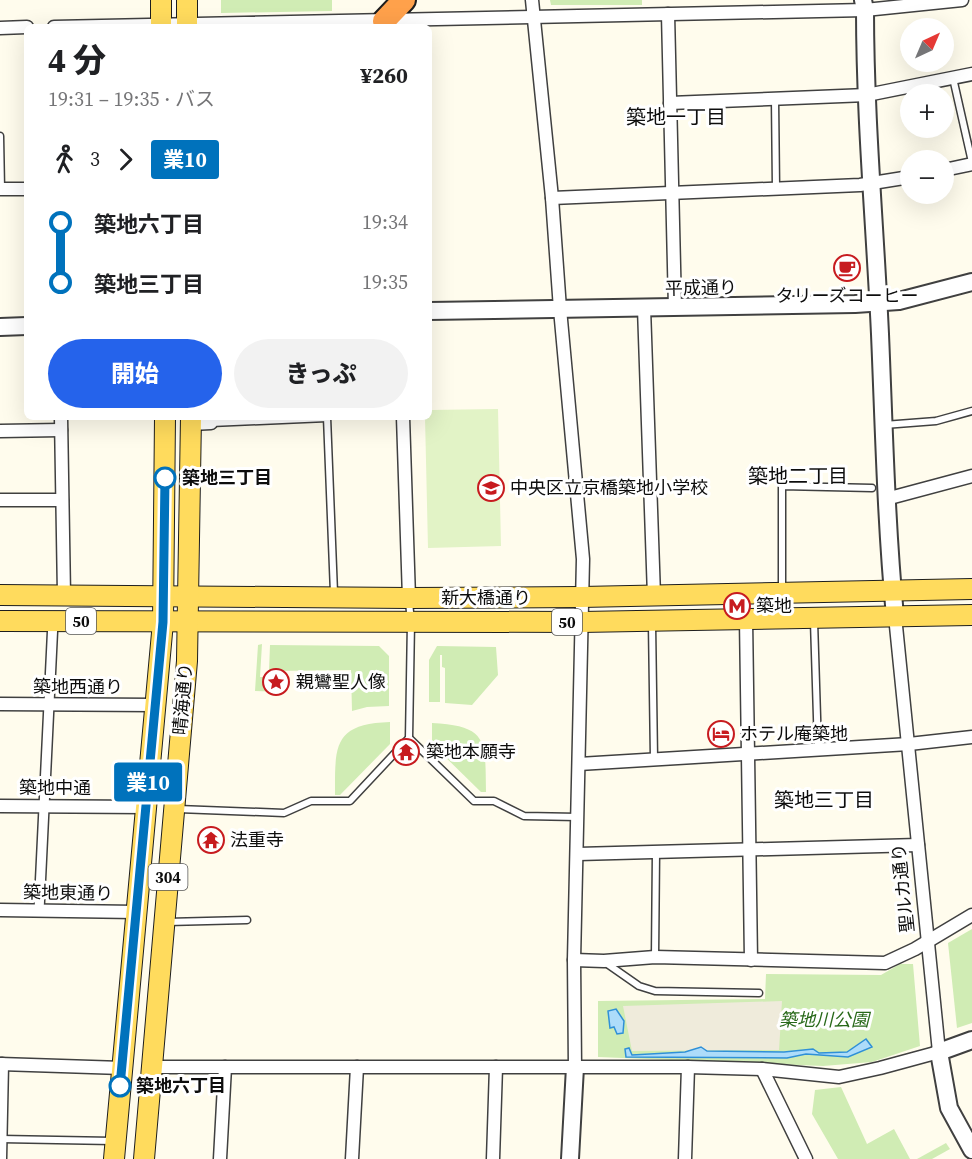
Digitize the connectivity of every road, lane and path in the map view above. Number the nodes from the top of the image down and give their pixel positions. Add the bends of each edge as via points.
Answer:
1 (404, 0) edge
2 (962, 0) edge
3 (864, 5) edge
4 (532, 8) edge
5 (668, 14) junction
6 (161, 17) edge
7 (187, 17) edge
8 (86, 24) edge
9 (386, 24) edge
10 (24, 27) edge
11 (0, 28) edge
12 (972, 74) edge
13 (953, 78) junction
14 (867, 95) junction
15 (776, 99) junction
16 (670, 103) junction
17 (0, 136) edge
18 (972, 163) edge
19 (954, 168) edge
20 (900, 179) edge
21 (871, 185) junction
22 (776, 188) junction
23 (0, 189) edge
24 (24, 189) edge
25 (673, 193) junction
26 (552, 198) junction
27 (972, 282) edge
28 (878, 303) junction
29 (644, 308) junction
30 (675, 308) junction
31 (560, 309) junction
32 (432, 311) edge
33 (24, 326) edge
34 (0, 327) edge
35 (972, 411) edge
36 (61, 420) edge
37 (165, 420) edge
38 (269, 420) edge
39 (327, 420) edge
40 (403, 420) edge
41 (191, 421) edge
42 (211, 423) joint
43 (883, 426) junction
44 (0, 430) edge
45 (61, 430) junction
46 (972, 476) edge
47 (872, 488) dead end
48 (886, 499) junction
49 (0, 500) edge
50 (62, 500) junction
51 (892, 590) junction
52 (972, 590) edge
53 (782, 593) junction
54 (0, 595) edge
55 (64, 595) junction
56 (163, 595) junction
57 (188, 595) junction
58 (654, 596) junction
59 (334, 597) junction
60 (581, 597) junction
61 (408, 598) junction
62 (972, 615) edge
63 (895, 616) junction
64 (814, 618) junction
65 (746, 619) junction
66 (0, 621) edge
67 (53, 621) junction
68 (652, 621) junction
69 (163, 622) junction
70 (188, 622) junction
71 (411, 622) junction
72 (581, 622) junction
73 (0, 704) edge
74 (48, 705) junction
75 (155, 705) junction
76 (972, 737) edge
77 (410, 738) junction
78 (909, 744) junction
79 (818, 750) junction
80 (748, 753) junction
81 (654, 759) junction
82 (579, 764) junction
83 (0, 806) edge
84 (43, 806) junction
85 (146, 807) junction
86 (174, 809) junction
87 (578, 817) junction
88 (918, 846) junction
89 (750, 849) junction
90 (656, 852) junction
91 (578, 854) junction
92 (0, 910) edge
93 (39, 911) junction
94 (136, 912) junction
95 (972, 915) edge
96 (247, 920) dead end
97 (164, 922) junction
98 (929, 941) junction
99 (655, 957) junction
100 (574, 960) junction
101 (751, 960) junction
102 (604, 961) junction
103 (759, 993) dead end
104 (972, 1040) edge
105 (939, 1052) junction
106 (1, 1064) edge
107 (151, 1067) junction
108 (225, 1067) junction
109 (357, 1067) junction
110 (496, 1067) junction
111 (575, 1067) junction
112 (688, 1067) junction
113 (122, 1068) junction
114 (762, 1069) junction
115 (0, 1139) edge
116 (114, 1150) edge
117 (972, 1150) edge
118 (0, 1159) edge
119 (144, 1159) edge
120 (220, 1159) edge
121 (352, 1159) edge
122 (493, 1159) edge
123 (570, 1159) edge
124 (686, 1159) edge
125 (806, 1159) edge

1 - 9 highway
2 - 3 street
3 - 5 street
3 - 14 street
4 - 5 street
4 - 9 street via 519,16
4 - 26 street
5 - 16 street
6 - 7 street
6 - 8 street
7 - 9 street
10 - 11 street
12 - 13 street
13 - 14 street
13 - 18 lane
14 - 15 street
14 - 21 street
15 - 16 street
15 - 22 lane
16 - 25 street
17 - 23 lane
18 - 19 street
20 - 21 street
21 - 22 street
21 - 28 street
22 - 25 street
23 - 24 street
25 - 26 street
25 - 30 street
26 - 31 street
27 - 28 street, 平成通り
28 - 30 street, 平成通り
28 - 43 street
29 - 30 street, 平成通り
29 - 31 street, 平成通り
29 - 58 street
31 - 32 street, 平成通り
31 - 60 street via 583,559
33 - 34 street
35 - 43 lane via 936,421
36 - 45 street
37 - 56 main road, 晴海通り / 304
38 - 42 lane
39 - 59 lane
40 - 61 street
41 - 42 street
41 - 57 main road, 晴海通り / 304
43 - 48 street
44 - 45 street
45 - 50 street
46 - 48 street
47 - 53 lane via 782,486
48 - 51 street
49 - 50 street
50 - 55 street
51 - 52 main road, 新大橋通り / 50
51 - 53 main road, 新大橋通り / 50
51 - 63 street
53 - 58 main road, 新大橋通り / 50
54 - 55 main road, 新大橋通り / 50
55 - 56 main road, 新大橋通り / 50
56 - 57 main road, 新大橋通り / 50
56 - 69 main road, 晴海通り / 304
57 - 59 main road, 新大橋通り / 50
57 - 70 main road, 晴海通り / 304
58 - 60 main road, 新大橋通り / 50
59 - 61 main road, 新大橋通り / 50
60 - 61 main road, 新大橋通り / 50
60 - 72 street
61 - 71 lane
62 - 63 main road, 新大橋通り / 50
63 - 64 main road, 新大橋通り / 50
63 - 78 street, 聖ルカ通り
64 - 65 main road, 新大橋通り / 50
64 - 79 lane
65 - 68 main road, 新大橋通り / 50
65 - 80 street
66 - 67 main road, 新大橋通り / 50
67 - 69 main road, 新大橋通り / 50
67 - 74 street
68 - 72 main road, 新大橋通り / 50
68 - 81 lane
69 - 70 main road, 新大橋通り / 50
69 - 75 main road, 晴海通り / 304
70 - 71 main road, 新大橋通り / 50
70 - 86 main road, 晴海通り / 304
71 - 72 main road, 新大橋通り / 50
71 - 77 lane
72 - 82 street
73 - 74 street, 築地西通り
74 - 75 street, 築地西通り
74 - 84 street
75 - 85 main road, 晴海通り / 304
76 - 78 street
77 - 86 lane via 350,801 311,801 284,813
77 - 87 lane via 474,801 494,801 524,816
78 - 79 street
78 - 88 street, 聖ルカ通り
79 - 80 street
80 - 81 street
80 - 89 street
81 - 82 street
82 - 87 street
83 - 84 street, 築地中通
84 - 85 street, 築地中通
84 - 93 street
85 - 94 main road, 晴海通り / 304
86 - 97 main road, 晴海通り / 304
87 - 91 street
88 - 89 street
88 - 98 street, 聖ルカ通り
89 - 90 street
89 - 101 street
90 - 91 street
90 - 99 lane
91 - 100 street
92 - 93 street, 築地東通り
93 - 94 street, 築地東通り
94 - 113 main road, 晴海通り / 304
95 - 98 street
96 - 97 lane
97 - 107 main road, 晴海通り / 304
98 - 101 street via 885,963
98 - 105 street, 聖ルカ通り
99 - 101 street
99 - 102 street
100 - 102 street
100 - 111 street
102 - 103 lane via 639,986 655,991
104 - 105 street
105 - 114 street via 839,1077
105 - 117 street, 聖ルカ通り via 949,1108
106 - 113 street
106 - 115 street
107 - 108 street
107 - 119 main road, 晴海通り / 304
108 - 109 street
108 - 120 street
109 - 110 street
109 - 121 street
110 - 111 street
110 - 122 street
111 - 112 street
111 - 123 street
112 - 114 street
112 - 124 street
113 - 116 main road, 晴海通り / 304
114 - 125 street
115 - 116 lane
115 - 118 street

